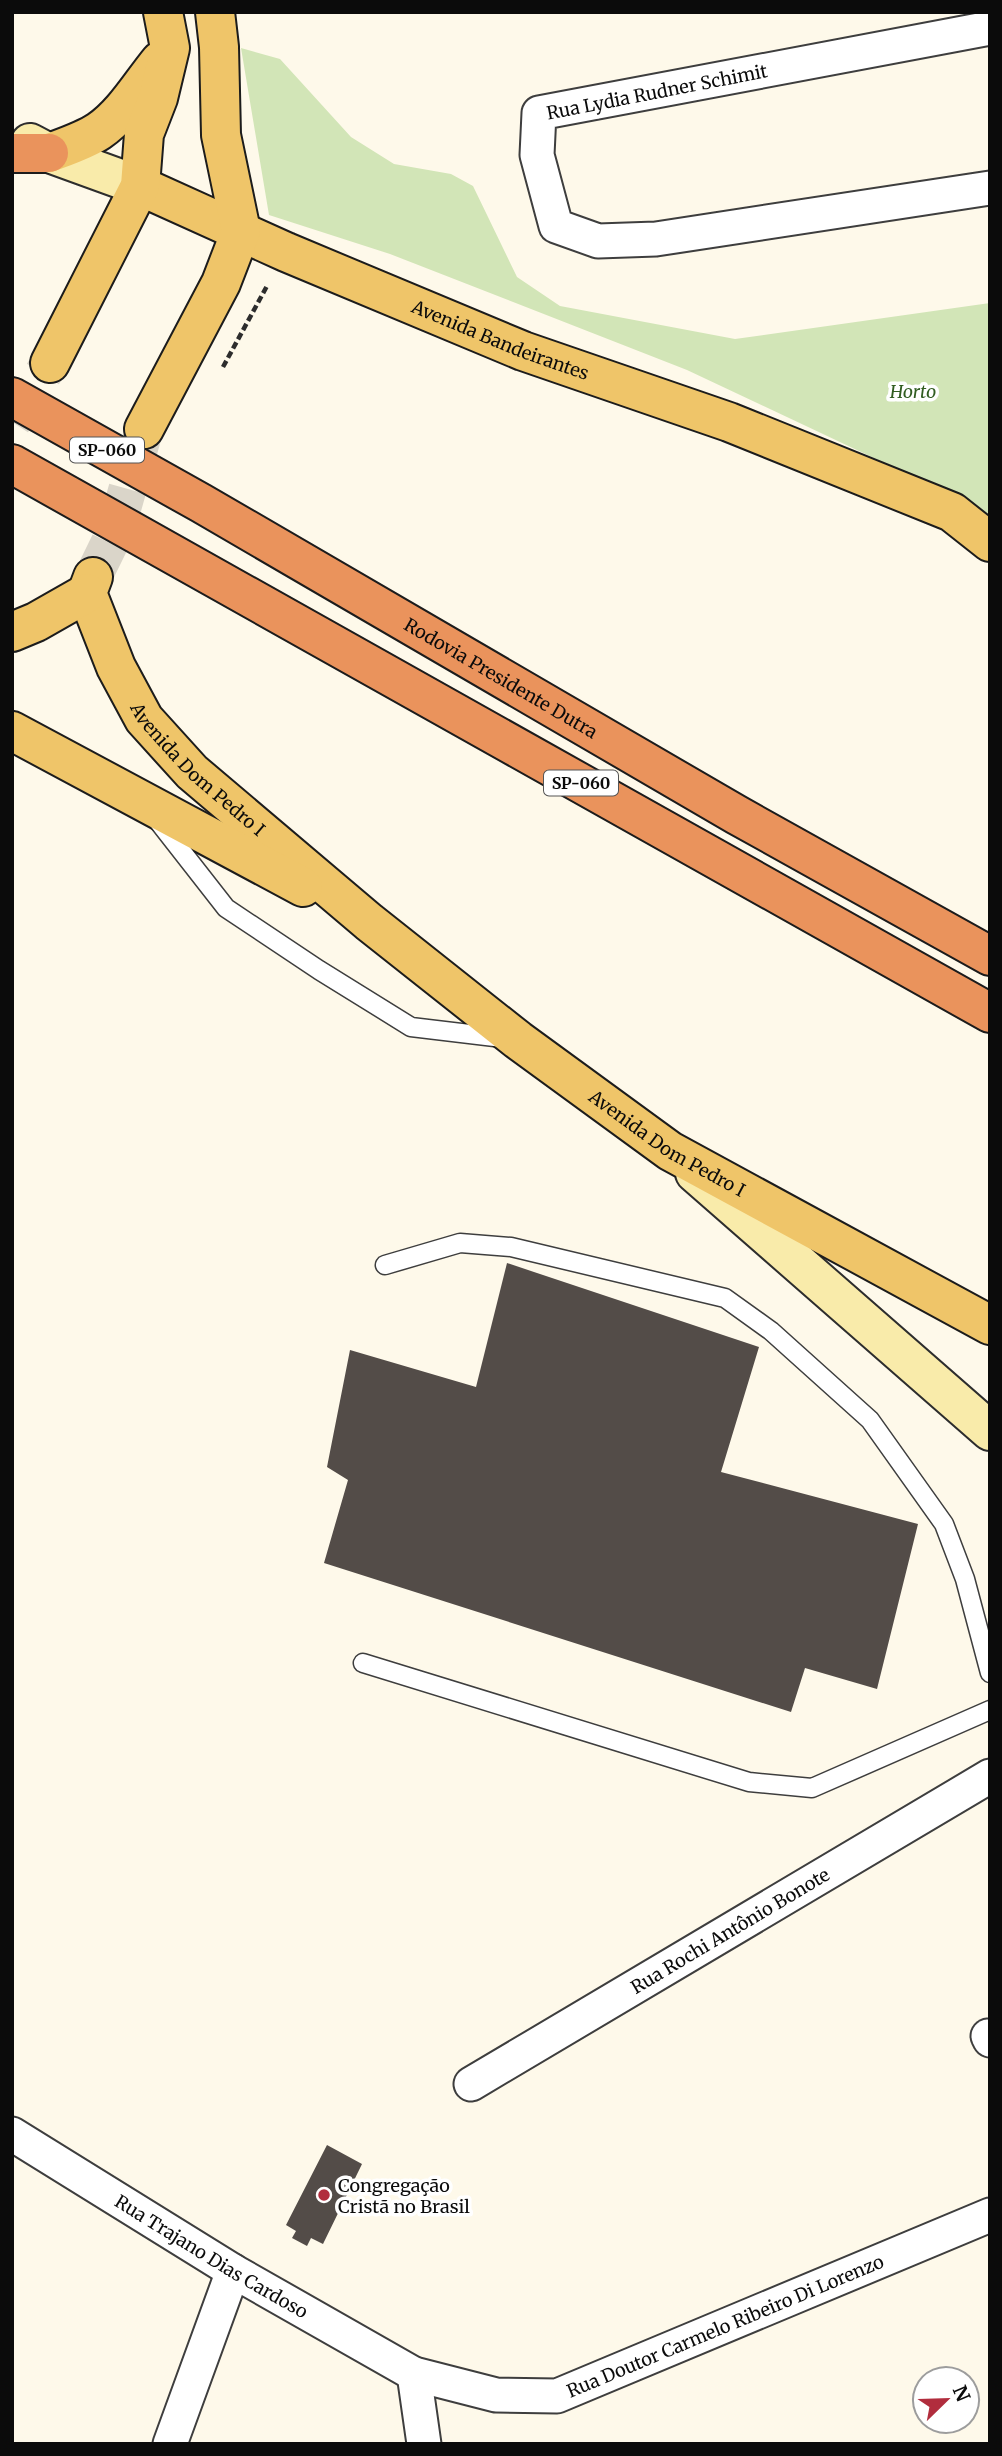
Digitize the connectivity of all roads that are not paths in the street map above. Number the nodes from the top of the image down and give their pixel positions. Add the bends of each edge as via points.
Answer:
1 (215, 12) edge
2 (990, 28) edge
3 (166, 30) edge
4 (12, 134) edge
5 (30, 153) edge
6 (140, 186) junction
7 (990, 188) edge
8 (242, 231) junction
9 (50, 363) tunnel mouth
10 (12, 397) edge
11 (144, 429) tunnel mouth
12 (12, 464) edge
13 (990, 542) edge
14 (12, 632) edge
15 (12, 731) edge
16 (142, 802) junction
17 (369, 922) junction
18 (990, 956) edge
19 (990, 1013) edge
20 (518, 1040) junction
21 (670, 1151) junction
22 (385, 1265) dead end
23 (990, 1325) edge
24 (990, 1431) edge
25 (363, 1663) dead end
26 (990, 1673) edge
27 (990, 1710) edge
28 (990, 1776) edge
29 (471, 2084) dead end
30 (12, 2134) edge
31 (990, 2215) edge
32 (233, 2271) junction
33 (414, 2374) junction
34 (170, 2444) edge
35 (424, 2444) edge

1 - 8 main road via 221,135
2 - 7 street, Rua Lydia Rudner Schimit via 539,113 537,155 556,226 598,242 656,239
3 - 5 main road via 118,113 101,130
3 - 6 main road via 158,98 144,134
4 - 5 main road, Avenida Bandeirantes
5 - 6 main road, Avenida Bandeirantes
6 - 8 main road, Avenida Bandeirantes
6 - 9 main road
8 - 11 main road via 221,283
8 - 13 main road, Avenida Bandeirantes via 523,351 729,422 952,512
10 - 18 highway, Rodovia Presidente Dutra / SP-060 via 737,816
12 - 19 highway, SP-060
14 - 17 main road, Avenida Dom Pedro I via 36,622 90,585 98,626 144,719 192,772
15 - 16 main road, Avenida Dom Pedro I
16 - 17 main road, Avenida Dom Pedro I
16 - 20 lane via 226,908 319,971 411,1027
17 - 20 main road, Avenida Dom Pedro I
20 - 21 main road, Avenida Dom Pedro I
21 - 23 main road, Avenida Dom Pedro I
21 - 24 main road
22 - 26 lane via 460,1243 511,1247 725,1298 771,1331 870,1420 944,1524 965,1579
25 - 27 lane via 749,1782 813,1788
28 - 29 street, Rua Rochi Antônio Bonote
30 - 32 street, Rua Trajano Dias Cardoso
31 - 33 street, Rua Doutor Carmelo Ribeiro Di Lorenzo via 557,2396 496,2395
32 - 33 street, Rua Trajano Dias Cardoso
32 - 34 street
33 - 35 street

